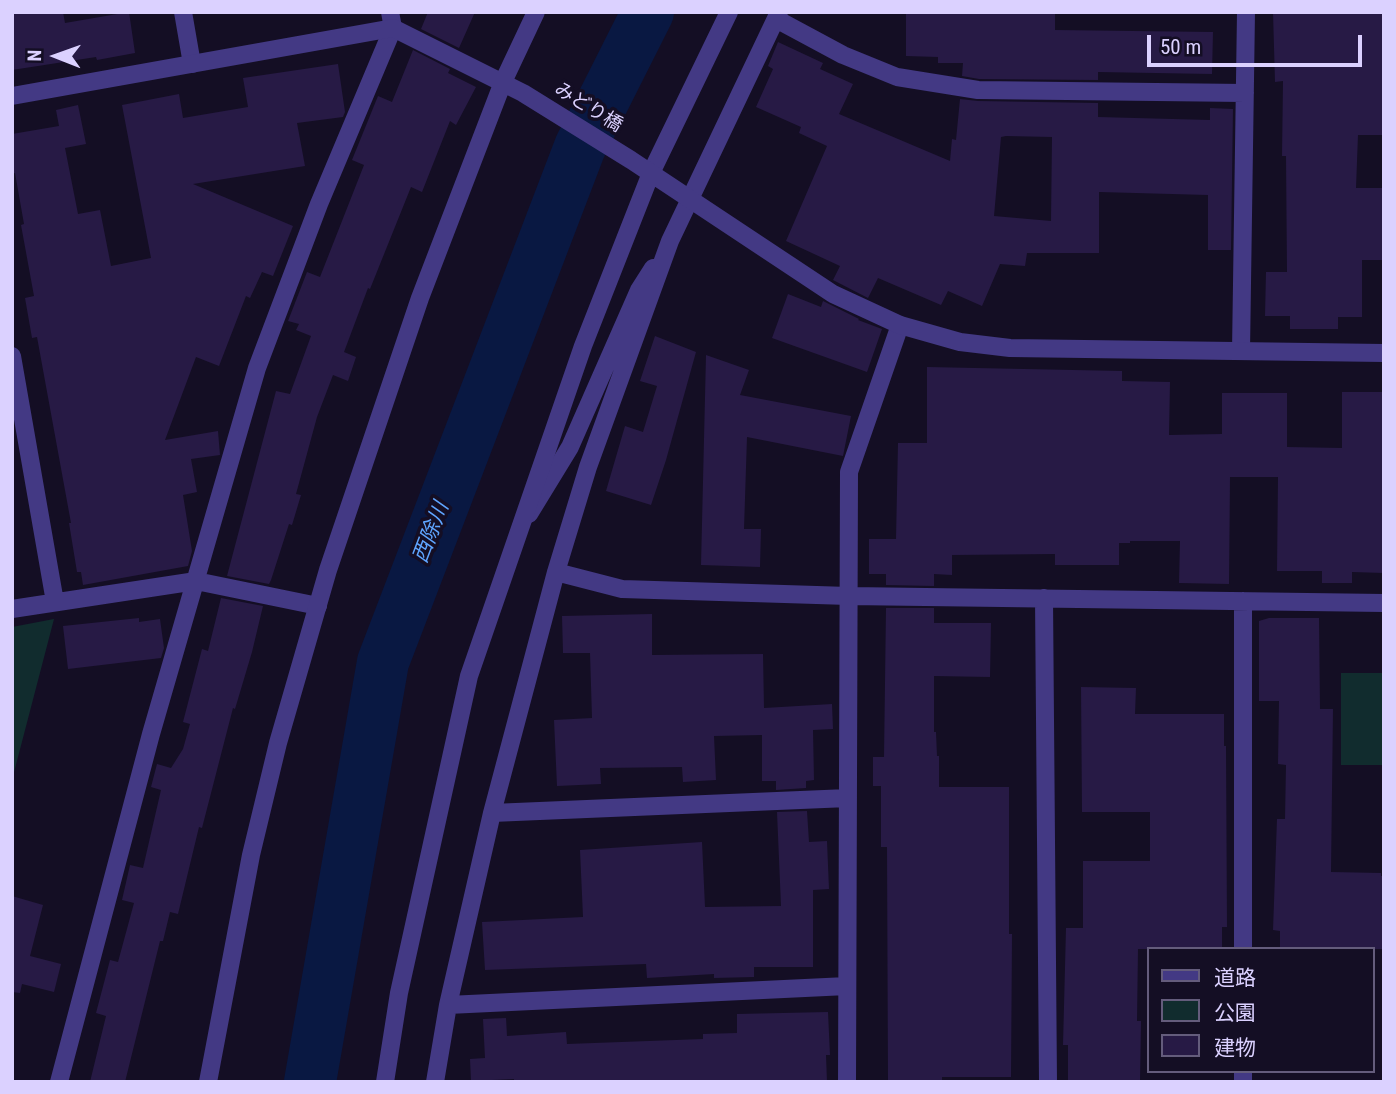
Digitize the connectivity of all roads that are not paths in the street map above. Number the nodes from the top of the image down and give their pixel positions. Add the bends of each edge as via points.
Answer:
1 (183, 12) edge
2 (536, 12) edge
3 (729, 12) edge
4 (1246, 12) edge
5 (778, 16) edge
6 (391, 20) edge
7 (192, 64) junction
8 (503, 82) junction
9 (1245, 93) junction
10 (12, 96) edge
11 (651, 173) junction
12 (691, 200) junction
13 (670, 241) junction
14 (900, 325) junction
15 (1241, 351) junction
16 (1384, 353) edge
17 (12, 356) edge
18 (519, 531) junction
19 (556, 572) junction
20 (196, 581) junction
21 (849, 596) junction
22 (1044, 598) junction
23 (1243, 601) junction
24 (55, 602) junction
25 (1384, 603) edge
26 (318, 606) junction
27 (12, 609) edge
28 (848, 798) junction
29 (492, 813) junction
30 (1243, 947) edge
31 (847, 986) junction
32 (448, 1005) junction
33 (59, 1082) edge
34 (208, 1082) edge
35 (385, 1082) edge
36 (435, 1082) edge
37 (847, 1082) edge
38 (1048, 1082) edge

1 - 7 street
2 - 8 street
3 - 11 street
4 - 9 street
5 - 9 street via 843,55 897,76 978,90
5 - 12 street
6 - 7 street
6 - 8 street, みどり橋
6 - 20 street via 257,368
7 - 10 street
8 - 11 street, みどり橋
8 - 26 street via 420,298
9 - 15 street
11 - 12 street, みどり橋
11 - 18 street via 583,346
12 - 13 street
12 - 14 street, みどり橋 via 833,294
13 - 18 street via 639,290 570,447
13 - 19 street via 588,467
14 - 15 street, みどり橋 via 960,342 1010,348
14 - 21 street via 849,472
15 - 16 street, みどり橋
17 - 24 street
18 - 35 street via 469,676 401,980
19 - 21 street via 622,589
19 - 29 street
20 - 24 street
20 - 26 street
20 - 33 street
21 - 22 street
21 - 28 street
22 - 23 street
22 - 38 street
23 - 25 street
23 - 30 street
24 - 27 street
26 - 34 street via 251,855
28 - 29 street
28 - 31 street
29 - 32 street
31 - 32 street
31 - 37 street
32 - 36 street

